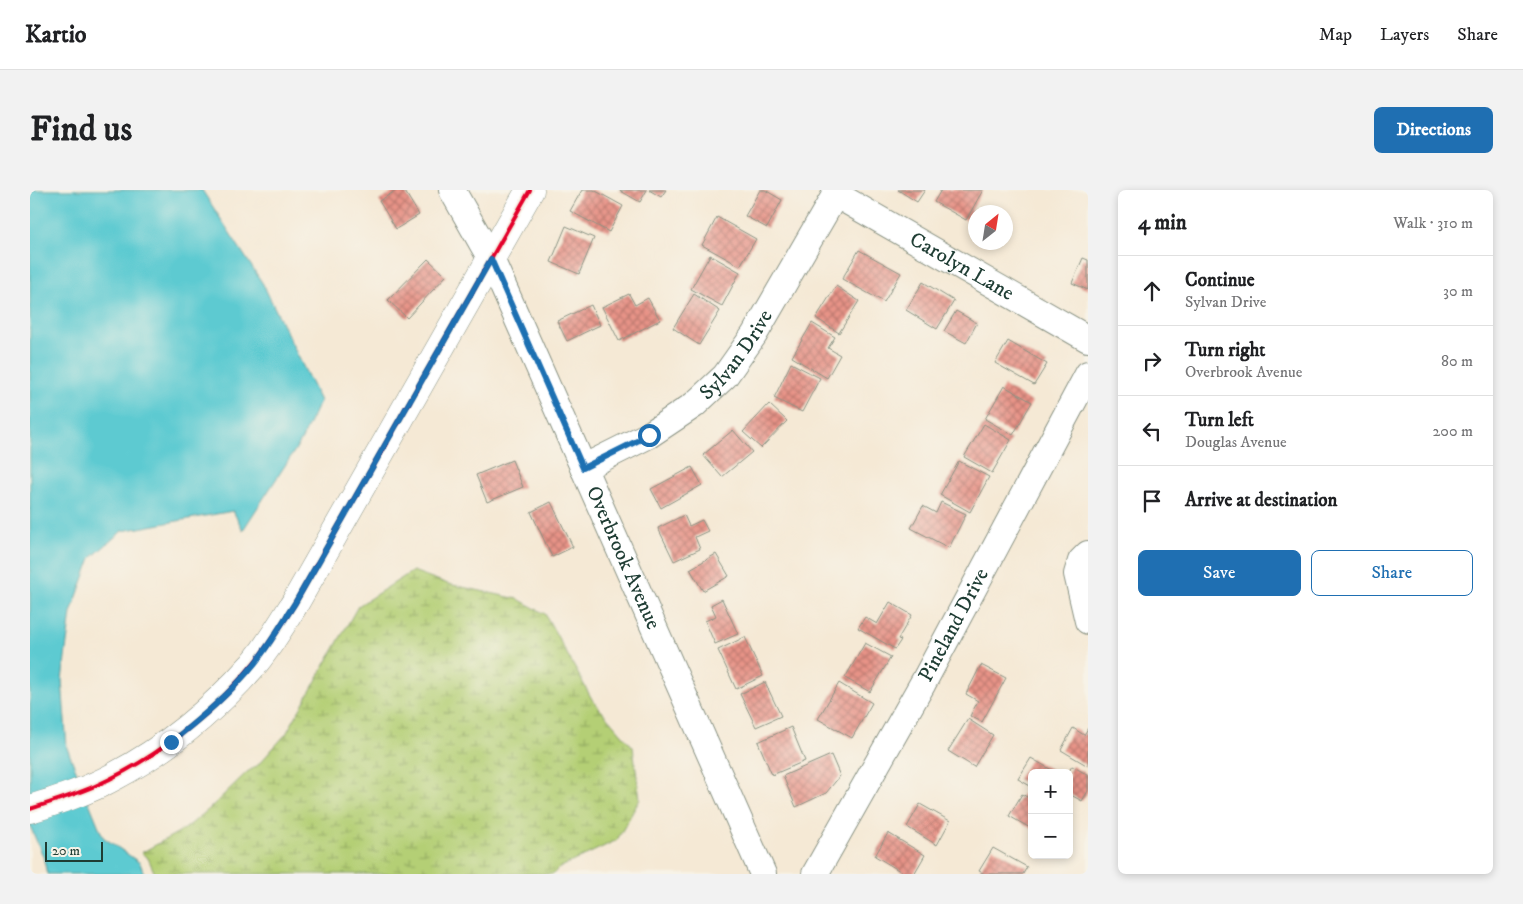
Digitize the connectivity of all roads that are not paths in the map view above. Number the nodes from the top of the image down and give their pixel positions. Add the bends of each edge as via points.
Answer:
1 (452, 190) edge
2 (530, 190) edge
3 (836, 192) edge
4 (491, 259) junction
5 (1088, 339) edge
6 (1088, 374) edge
7 (583, 468) junction
8 (1088, 554) edge
9 (1088, 621) edge
10 (30, 809) edge
11 (763, 874) edge
12 (815, 874) edge

1 - 4 street, Overbrook Avenue
2 - 4 main road
3 - 5 street, Carolyn Lane
3 - 7 street, Sylvan Drive via 754,335 725,376 694,405 649,435
4 - 7 street, Overbrook Avenue
4 - 10 main road via 295,603 253,664 214,706 148,757 113,777
6 - 12 street, Pineland Drive via 923,683
7 - 11 street, Overbrook Avenue
8 - 9 street via 1080,561 1076,574

